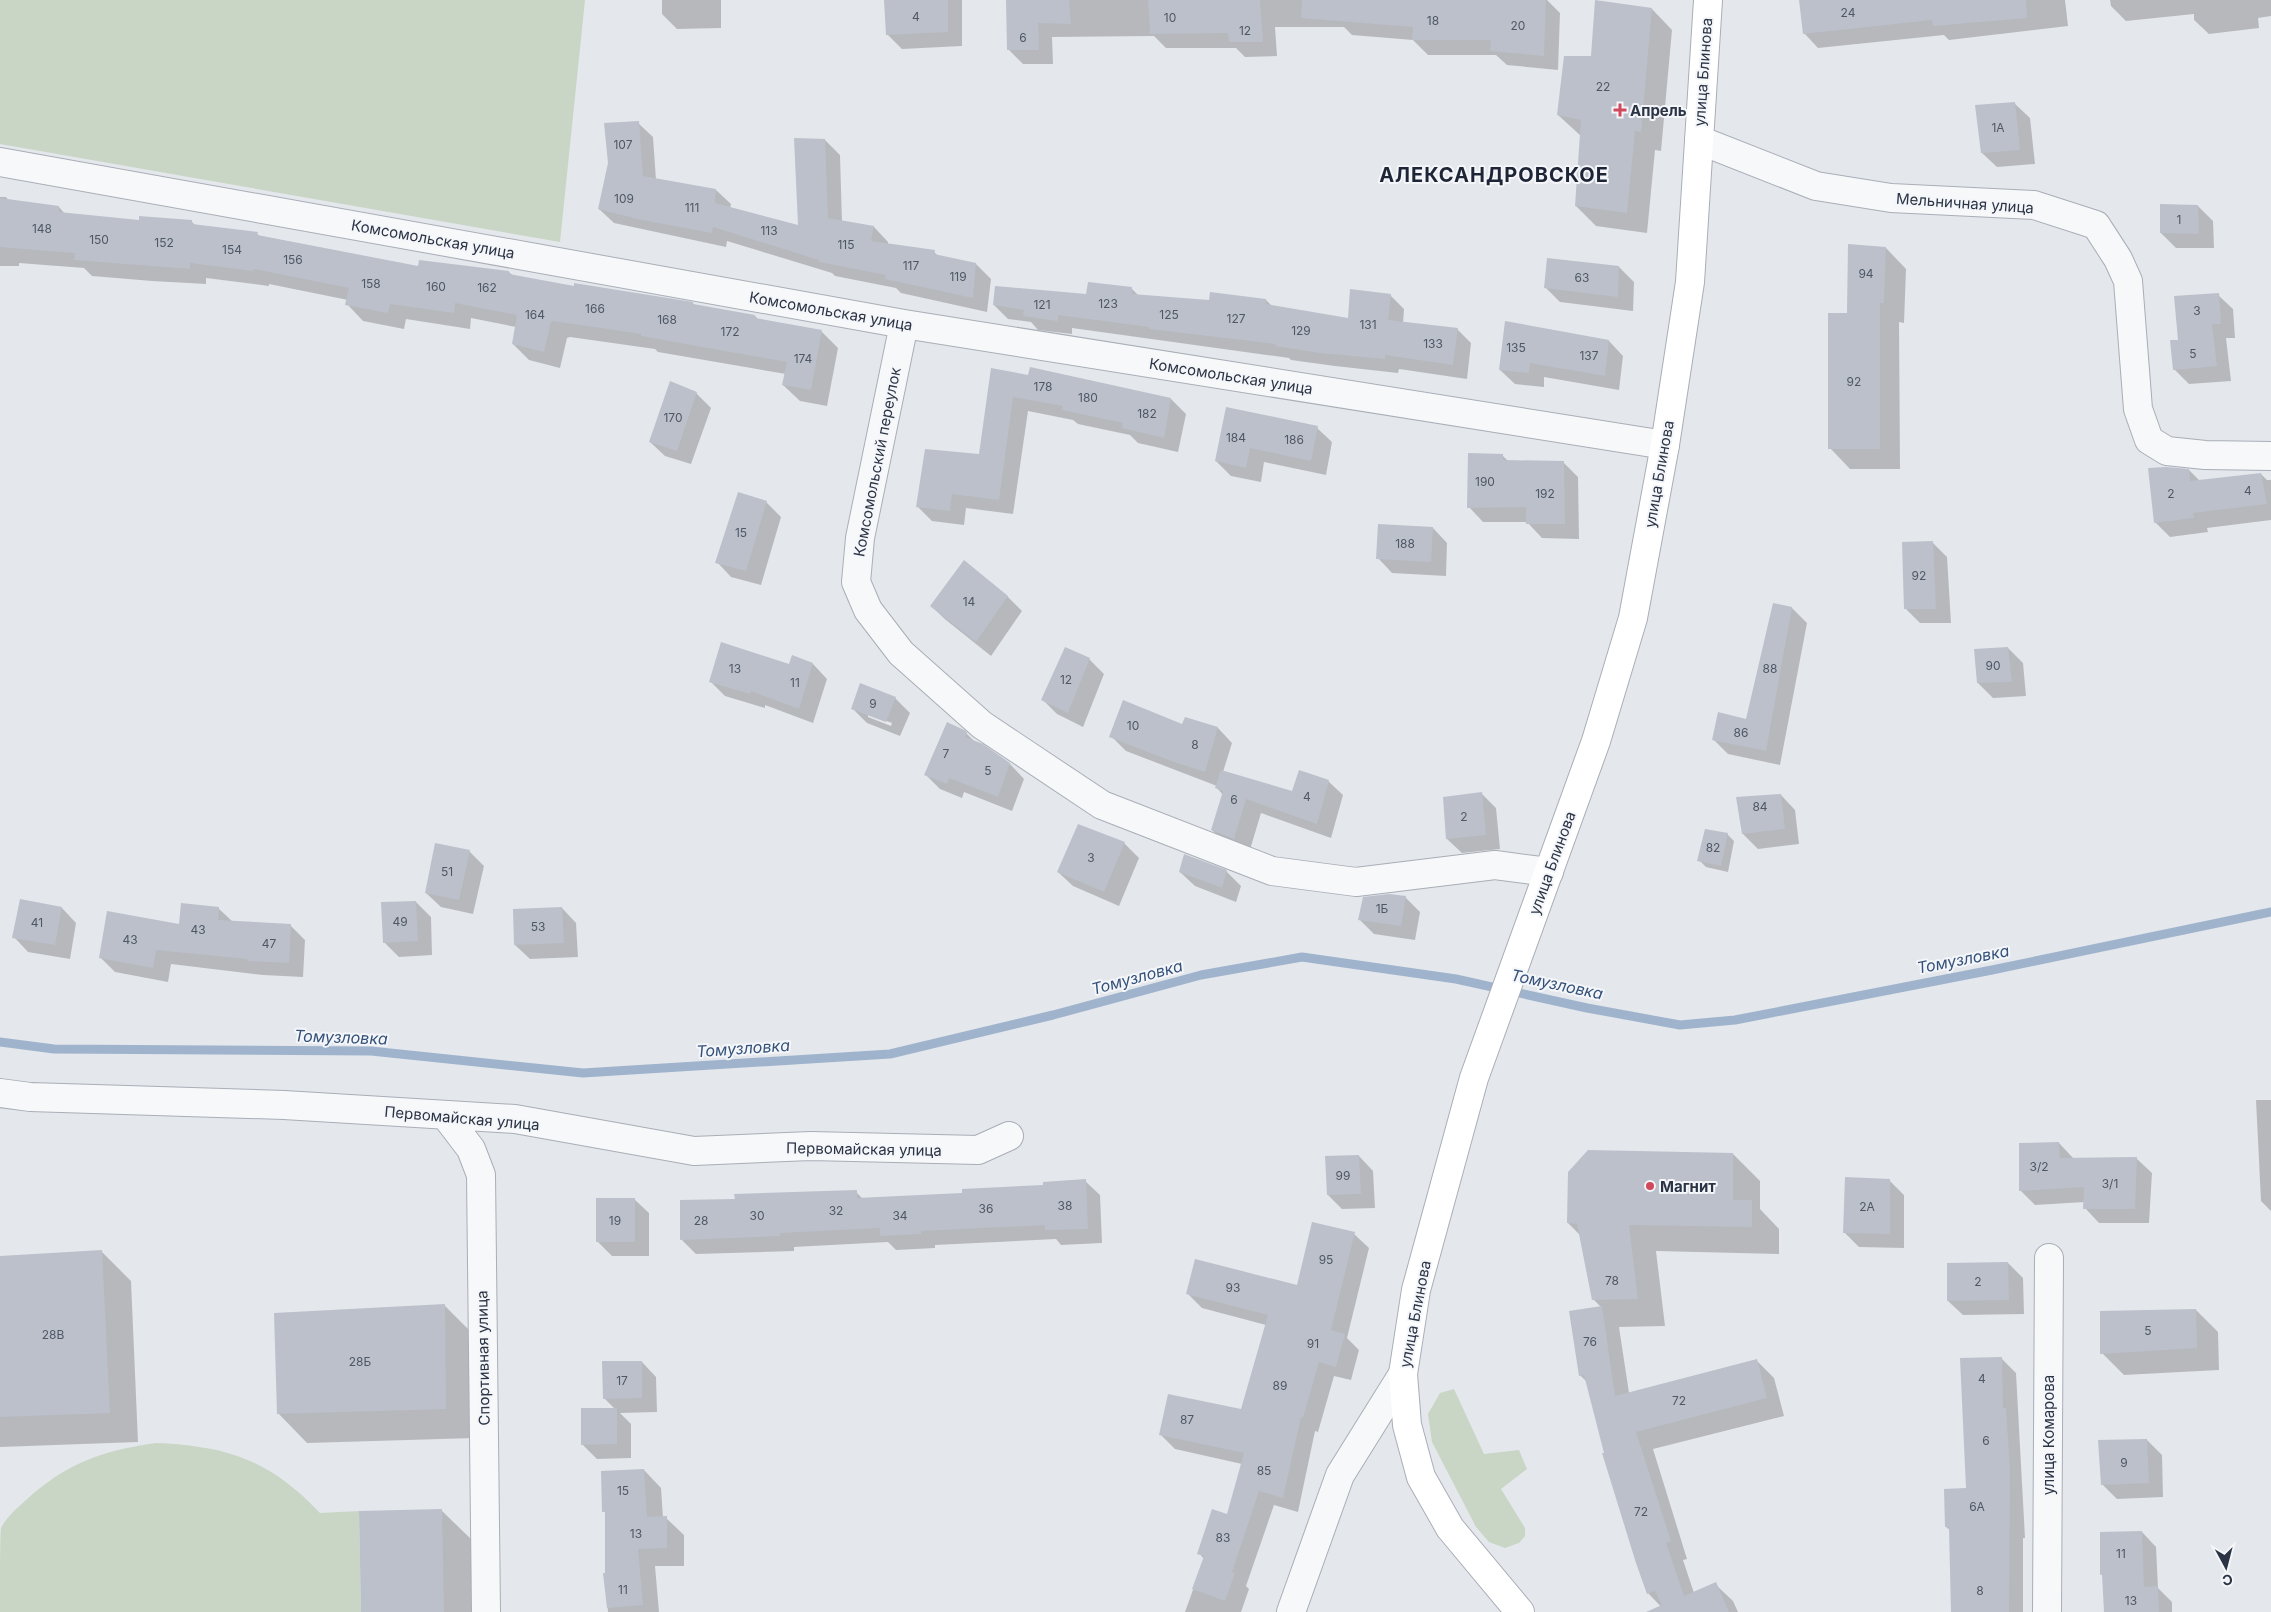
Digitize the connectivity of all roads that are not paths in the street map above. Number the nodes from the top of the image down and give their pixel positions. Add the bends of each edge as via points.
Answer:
1 (1708, 0) edge
2 (1699, 140) junction
3 (0, 162) edge
4 (904, 324) junction
5 (1665, 445) junction
6 (2271, 456) edge
7 (1549, 872) junction
8 (0, 1094) edge
9 (445, 1115) junction
10 (1009, 1136) dead end
11 (2049, 1258) dead end
12 (1403, 1374) junction
13 (486, 1612) edge
14 (1291, 1612) edge
15 (1520, 1612) edge
16 (2047, 1612) edge

1 - 2 main road, улица Блинова
2 - 5 main road, улица Блинова via 1690,282
2 - 6 street, Мельничная улица via 1816,186 1891,198 2034,205 2096,225 2128,281 2138,408 2149,440 2167,451
3 - 4 street, Комсомольская улица
4 - 5 street, Комсомольская улица
4 - 7 street, Комсомольский переулок via 860,538 856,582 868,610 901,653 982,725 1102,805 1272,871 1356,882 1495,865
5 - 7 main road, улица Блинова via 1633,618 1596,741
7 - 12 main road, улица Блинова via 1474,1078 1416,1290
8 - 9 street, Первомайская улица
9 - 10 street, Первомайская улица via 515,1119 694,1151 810,1146 978,1150
9 - 13 street, Спортивная улица via 471,1149 481,1175
11 - 16 street, улица Комарова
12 - 14 street via 1340,1475
12 - 15 main road, улица Блинова via 1407,1426 1421,1477 1450,1528

